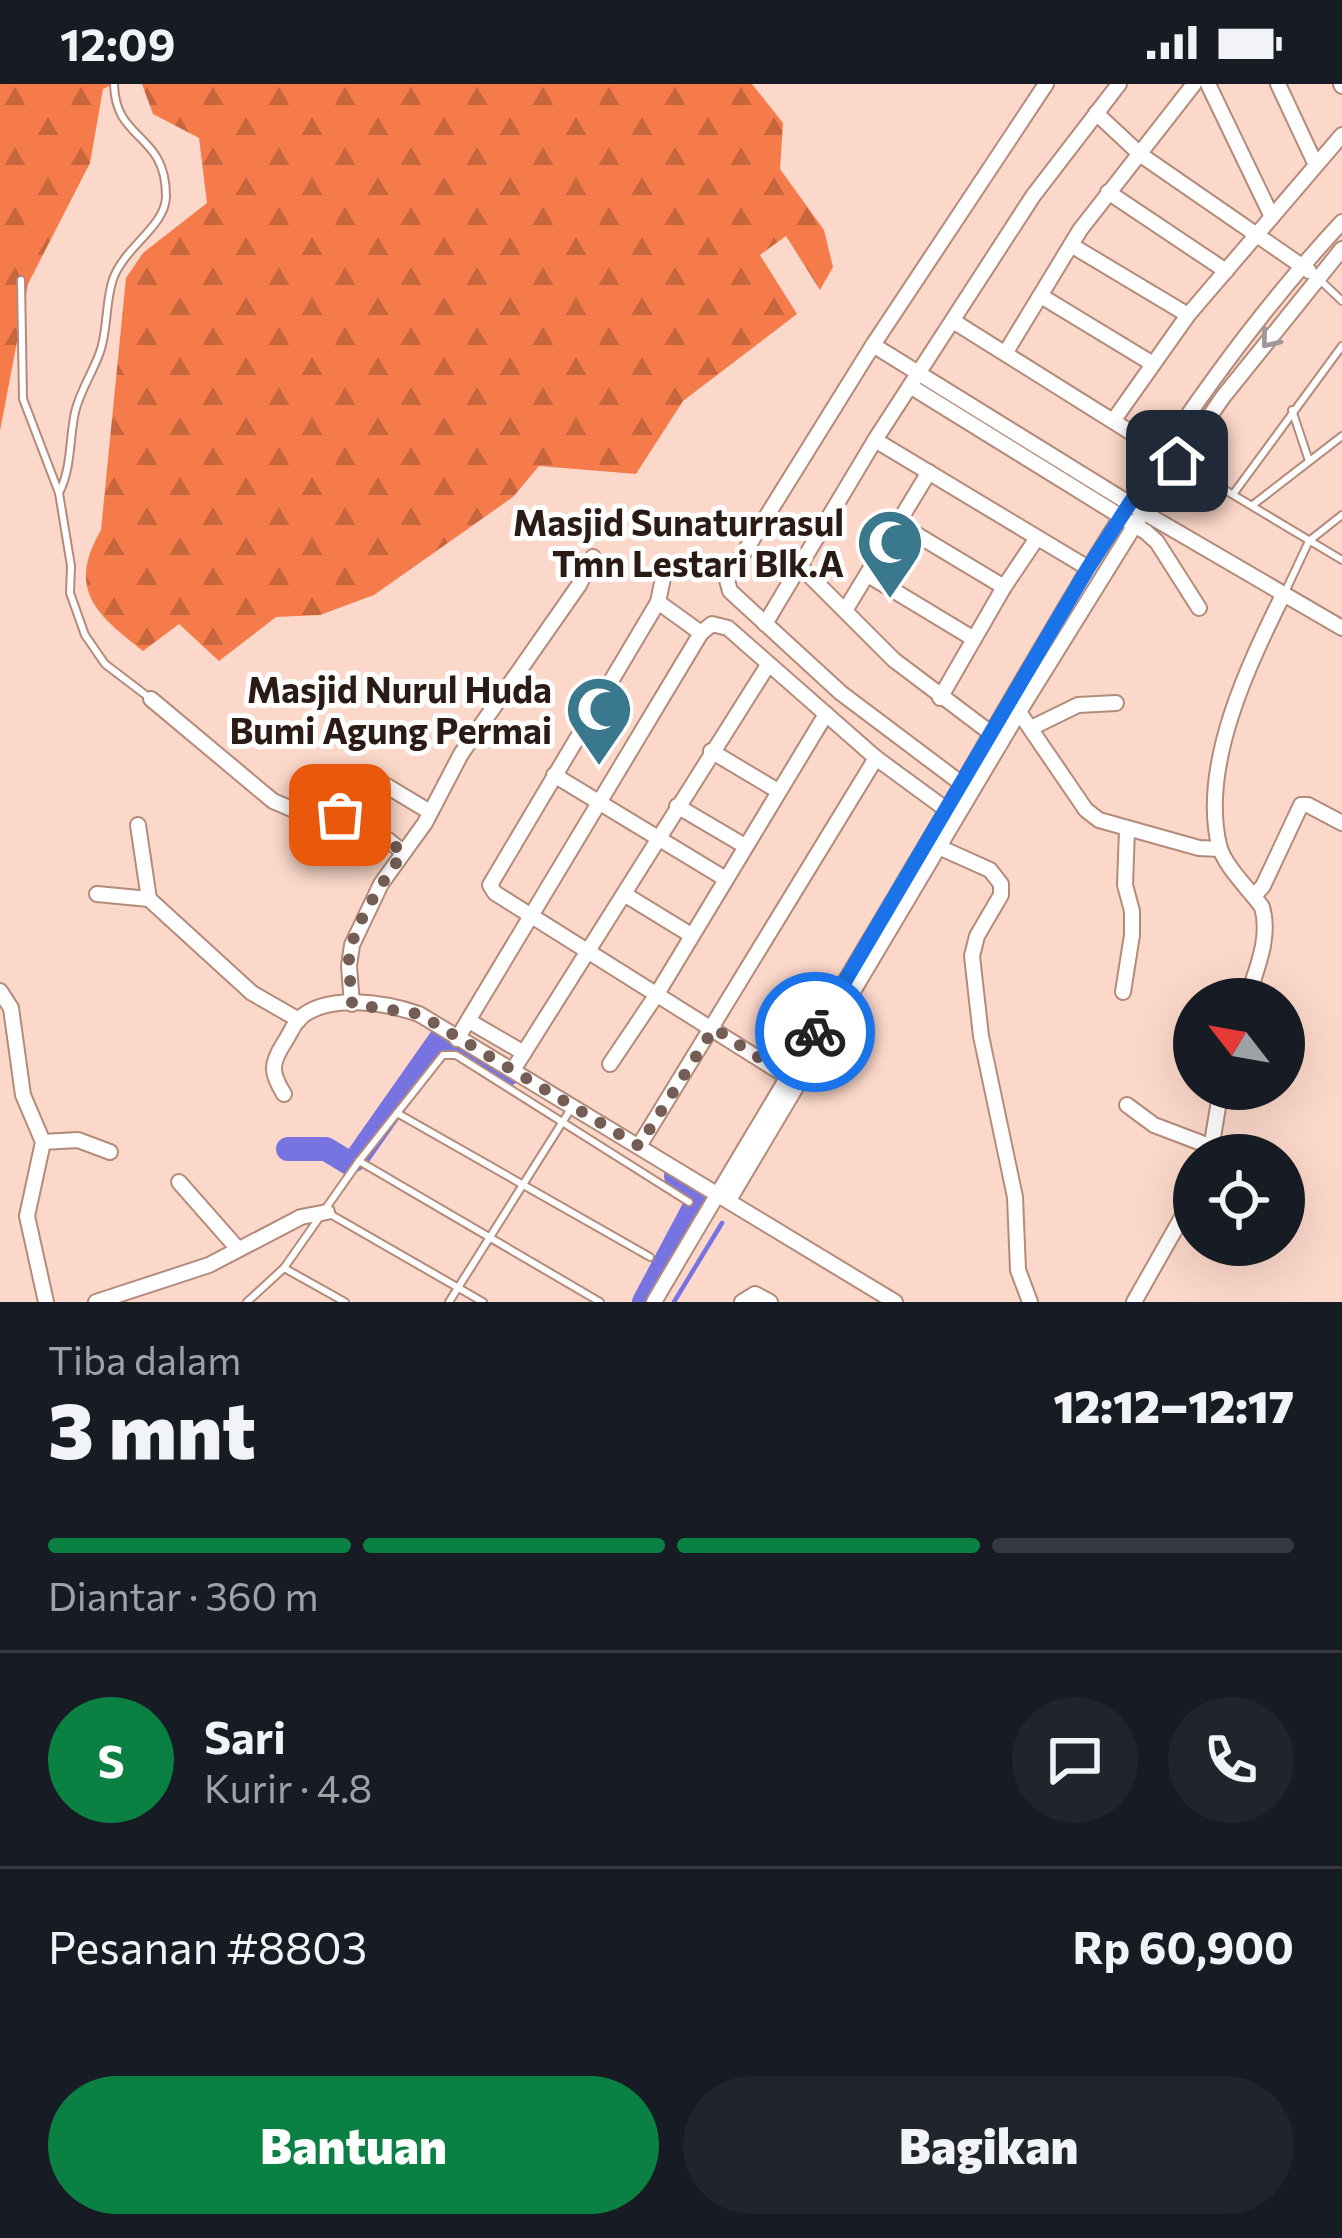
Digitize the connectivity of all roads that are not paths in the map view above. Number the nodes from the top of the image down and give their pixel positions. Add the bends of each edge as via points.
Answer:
1 (114, 84) edge
2 (1046, 84) edge
3 (1119, 84) edge
4 (1194, 84) edge
5 (1208, 84) edge
6 (1278, 84) edge
7 (1096, 113) junction
8 (1342, 135) edge
9 (1141, 155) junction
10 (1315, 163) junction
11 (1108, 192) junction
12 (1272, 217) junction
13 (1342, 222) edge
14 (1259, 233) junction
15 (1071, 245) junction
16 (1342, 249) edge
17 (1303, 266) junction
18 (1226, 271) junction
19 (1318, 278) junction
20 (22, 280) dead end
21 (1041, 296) junction
22 (1342, 301) edge
23 (1188, 315) junction
24 (953, 321) junction
25 (873, 345) junction
26 (1342, 346) edge
27 (1006, 352) junction
28 (1153, 364) junction
29 (914, 380) junction
30 (1292, 410) junction
31 (1113, 421) junction
32 (1342, 436) edge
33 (875, 440) junction
34 (1170, 456) junction
35 (1309, 460) junction
36 (929, 472) junction
37 (59, 493) junction
38 (1234, 493) junction
39 (1254, 504) junction
40 (1133, 515) junction
41 (1342, 515) edge
42 (899, 524) junction
43 (1037, 538) junction
44 (1309, 542) junction
45 (593, 557) dead end
46 (1342, 560) edge
47 (801, 567) junction
48 (1088, 568) junction
49 (868, 575) junction
50 (663, 578) dead end
51 (1004, 586) junction
52 (1284, 593) junction
53 (658, 602) junction
54 (1199, 608) dead end
55 (846, 609) junction
56 (765, 624) junction
57 (1342, 628) edge
58 (701, 632) junction
59 (974, 639) junction
60 (767, 665) junction
61 (940, 698) junction
62 (151, 699) joint
63 (1116, 703) dead end
64 (1019, 712) junction
65 (826, 713) junction
66 (1031, 728) junction
67 (997, 738) junction
68 (711, 752) junction
69 (876, 758) junction
70 (370, 776) dead end
71 (554, 776) junction
72 (962, 784) junction
73 (778, 791) junction
74 (600, 802) junction
75 (677, 806) junction
76 (947, 810) junction
77 (430, 812) junction
78 (1342, 823) edge
79 (138, 825) dead end
80 (1127, 829) junction
81 (657, 838) junction
82 (745, 846) junction
83 (940, 848) junction
84 (1220, 849) junction
85 (403, 853) junction
86 (724, 878) junction
87 (97, 894) dead end
88 (623, 894) junction
89 (1254, 896) junction
90 (149, 899) junction
91 (534, 917) junction
92 (691, 935) junction
93 (589, 949) junction
94 (1252, 978) edge
95 (0, 991) edge
96 (1123, 992) dead end
97 (657, 994) junction
98 (352, 1004) junction
99 (298, 1020) junction
100 (469, 1021) junction
101 (714, 1028) junction
102 (457, 1039) junction
103 (524, 1053) junction
104 (610, 1064) dead end
105 (513, 1070) junction
106 (788, 1077) junction
107 (284, 1094) dead end
108 (1127, 1106) dead end
109 (570, 1109) junction
110 (397, 1113) junction
111 (562, 1122) junction
112 (1174, 1134) edge
113 (43, 1142) junction
114 (639, 1146) junction
115 (110, 1152) dead end
116 (359, 1161) junction
117 (179, 1182) dead end
118 (523, 1183) junction
119 (723, 1197) junction
120 (689, 1202) dead end
121 (327, 1212) junction
122 (1173, 1233) edge
123 (490, 1235) junction
124 (238, 1250) junction
125 (650, 1257) dead end
126 (284, 1268) junction
127 (459, 1287) junction
128 (46, 1302) edge
129 (96, 1302) edge
130 (247, 1302) edge
131 (345, 1302) edge
132 (449, 1302) edge
133 (483, 1302) edge
134 (599, 1302) edge
135 (654, 1302) edge
136 (742, 1302) edge
137 (770, 1302) edge
138 (895, 1302) edge
139 (1030, 1302) edge
140 (1134, 1302) edge

1 - 37 lane via 120,117 161,162 166,198 159,221 126,251 112,283 102,348 75,410
2 - 25 street
3 - 7 street
4 - 9 street
5 - 12 street
6 - 10 street
7 - 9 street
7 - 24 street
8 - 10 street
9 - 11 street
9 - 14 street
10 - 12 street
11 - 15 street
11 - 18 street
12 - 14 street
13 - 17 street
14 - 17 street
14 - 18 street
15 - 21 street
15 - 23 street
16 - 19 street
17 - 19 street
17 - 34 street
18 - 23 street
19 - 22 lane
19 -> 34 street
20 - 37 lane via 23,399
21 - 27 street
21 - 28 street
23 - 28 street
24 - 27 street
24 - 29 street
25 - 29 street
25 - 56 street via 728,574 730,591
26 - 30 lane
27 - 31 street
28 - 31 street
29 - 33 street
29 - 40 street
30 - 35 lane
30 - 38 lane
31 - 34 street
32 - 35 lane
33 - 36 street
33 - 47 street
34 - 38 lane
34 - 40 street
35 - 39 lane
36 - 42 street
36 - 43 street
37 - 62 lane via 70,593 85,635 105,664
38 - 39 lane
39 - 44 lane
40 - 48 street
40 - 52 street
40 - 54 street
40 - 64 street
41 - 44 lane
42 - 49 street
42 - 51 street
43 - 48 street
43 - 51 street
44 - 46 lane
44 - 52 lane
45 - 77 street
47 - 55 street
47 - 56 street
48 - 67 street
49 - 55 street
49 - 59 street
50 - 53 street
51 - 59 street
52 - 57 street
52 - 84 street via 1224,742
53 - 58 street
53 - 71 street
55 - 61 street
56 - 72 street
58 - 60 street via 718,623
58 - 74 street
59 - 61 street
60 - 65 street
60 - 68 street
61 - 67 street
62 - 85 street via 273,801 301,813 340,815
63 - 66 street via 1078,705
64 - 66 street
64 - 67 street
65 - 69 street
65 - 73 street
66 - 80 street via 1086,810
67 - 72 street
67 - 83 street
68 - 73 street
68 - 75 street
69 - 76 street
69 - 101 street
70 - 77 street
71 - 74 street
71 - 91 street via 490,883
72 - 76 street
73 - 82 street
74 - 81 street
74 - 91 street
75 - 81 street
75 - 82 street
76 - 106 street
77 - 85 street
78 - 89 street via 1300,805
79 - 90 street
80 - 84 street
80 - 96 street via 1132,935
81 - 86 street
81 - 88 street
82 - 86 street
83 - 119 street
83 - 139 street via 990,870 1001,884 972,956 1015,1197 1018,1270
84 - 89 street
85 - 98 street via 352,945
86 - 92 street
87 - 90 street
88 - 92 street
88 - 93 street
89 - 94 street via 1265,930
90 - 99 street via 252,993
91 - 93 street
91 - 100 street
92 - 97 street
93 - 97 street
93 - 103 street
95 - 113 street via 11,1008 23,1095
97 - 101 street
97 - 104 street
98 - 99 street via 322,1006
98 - 102 street via 419,1014
99 - 107 street via 272,1068
100 - 102 street
100 - 103 street
101 - 106 street
101 - 114 street
102 - 105 street
103 - 105 street
105 - 109 street
106 - 119 street
108 - 112 street
109 - 111 lane
109 - 114 street
110 - 111 lane via 437,1059 456,1055
110 - 116 lane
110 - 118 lane
111 - 118 lane
111 - 120 lane
113 - 115 street via 66,1138
113 - 128 street via 27,1216
114 - 119 street
116 - 121 lane
116 - 123 lane
117 - 124 street
118 - 123 lane
118 - 125 lane
119 - 135 street
119 - 138 street
121 - 124 street
121 - 126 lane
121 - 127 lane
122 - 140 street
123 - 127 lane
123 - 134 lane
124 - 129 street
126 - 130 lane
126 - 131 lane
127 - 132 lane
127 - 133 lane
136 - 137 street via 752,1294

